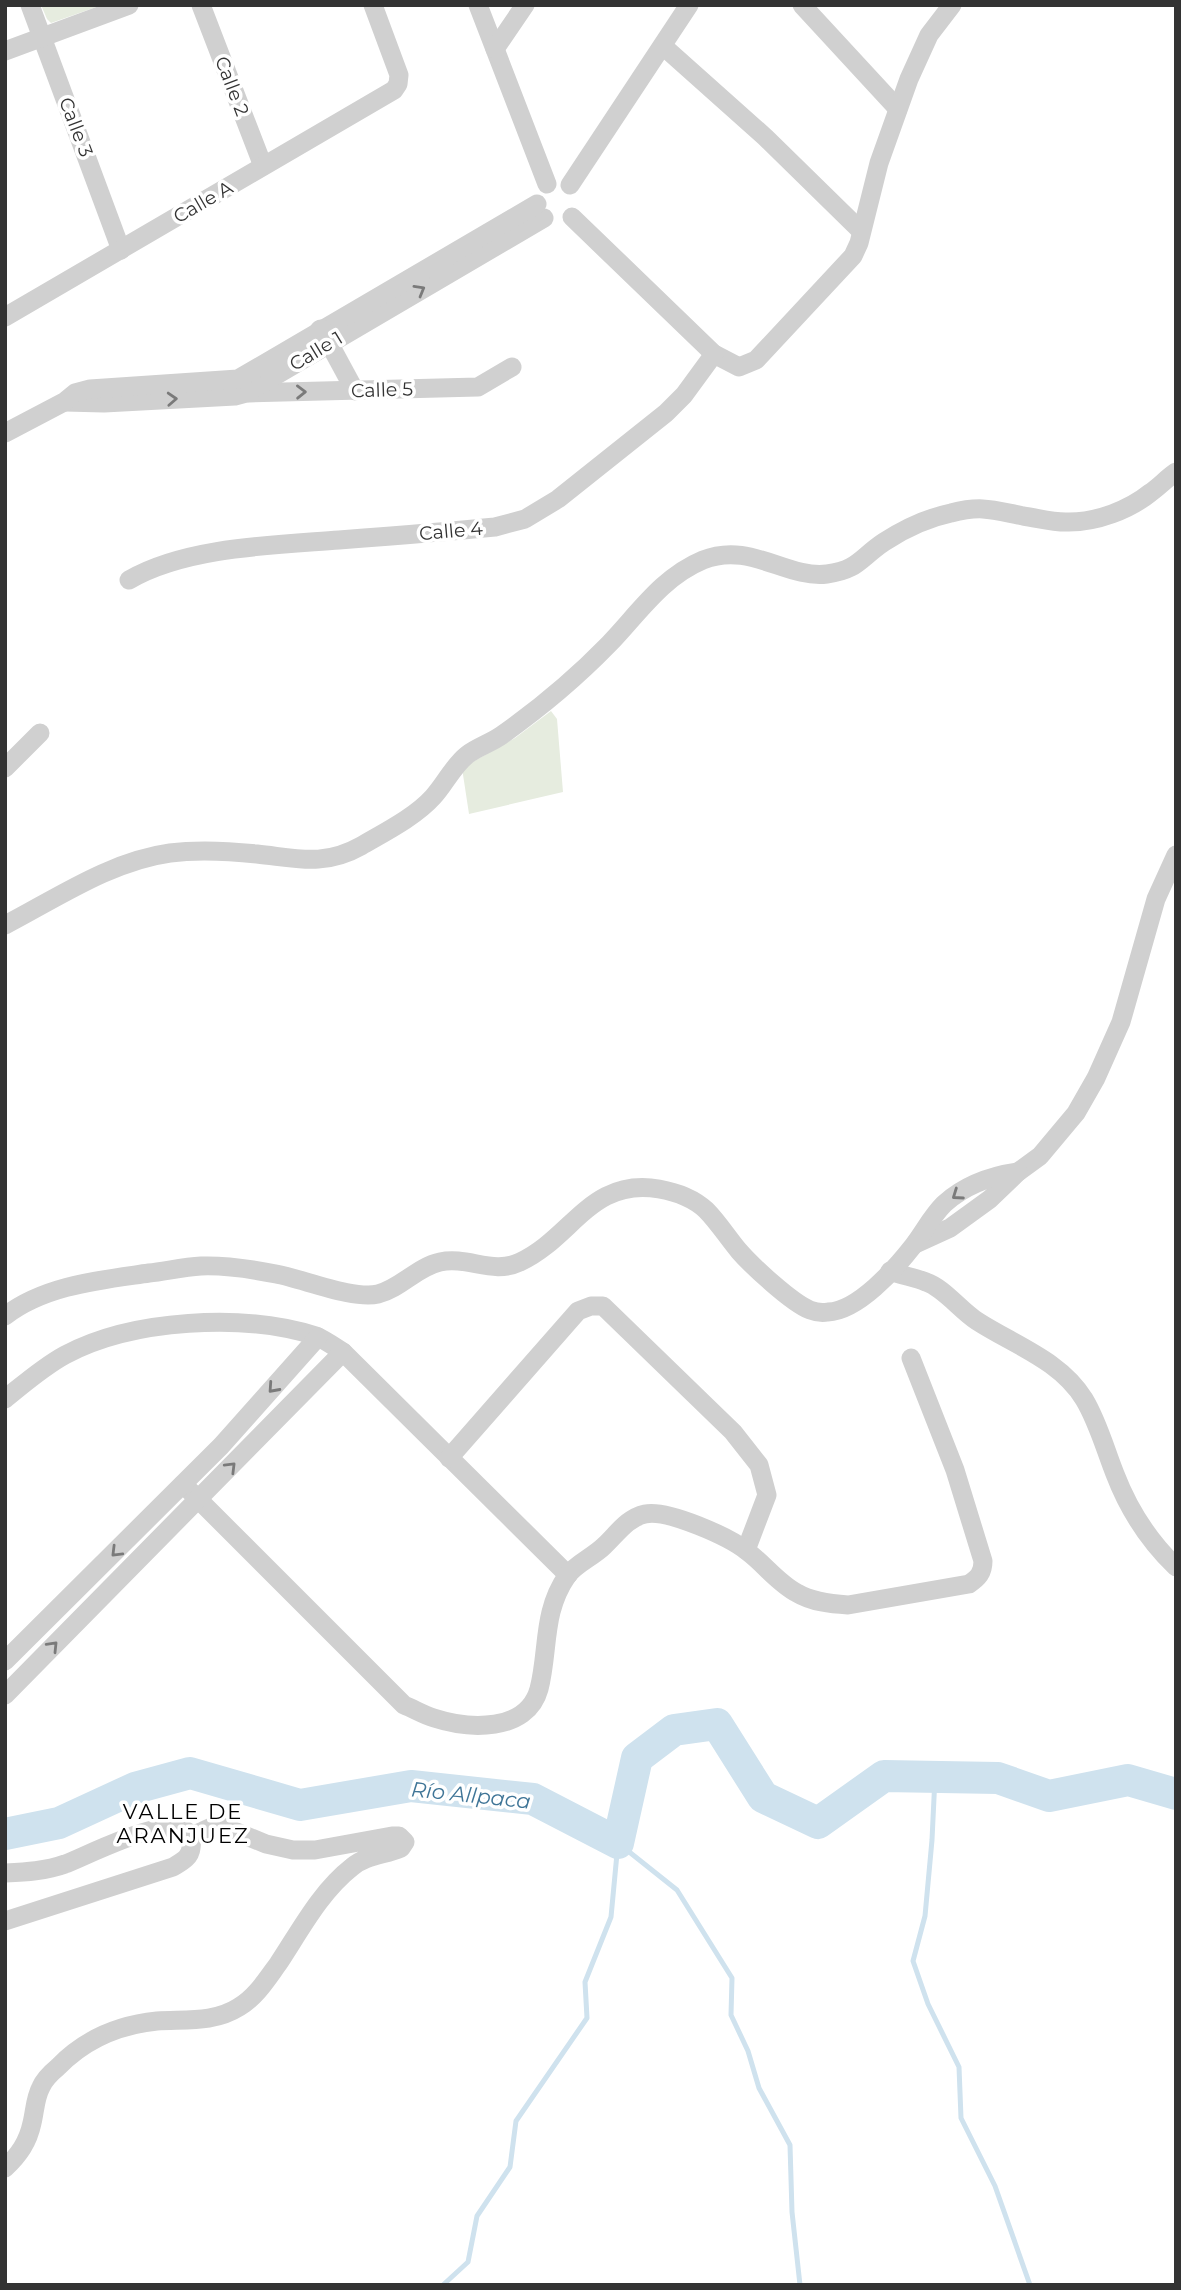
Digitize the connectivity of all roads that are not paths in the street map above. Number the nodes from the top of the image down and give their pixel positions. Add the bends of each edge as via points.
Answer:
1 (30, 5) edge
2 (129, 5) edge
3 (201, 5) edge
4 (373, 5) edge
5 (478, 5) edge
6 (525, 5) edge
7 (689, 5) edge
8 (802, 5) edge
9 (951, 5) edge
10 (42, 37) junction
11 (663, 46) junction
12 (495, 49) junction
13 (5, 51) edge
14 (898, 109) junction
15 (264, 166) junction
16 (547, 184) junction
17 (570, 186) junction
18 (540, 211) junction
19 (572, 217) junction
20 (861, 231) junction
21 (121, 250) junction
22 (5, 317) edge
23 (325, 337) junction
24 (714, 355) junction
25 (512, 367) dead end
26 (355, 391) junction
27 (246, 393) junction
28 (64, 402) junction
29 (5, 433) edge
30 (1176, 472) edge
31 (129, 580) dead end
32 (40, 733) dead end
33 (5, 768) edge
34 (1176, 855) edge
35 (5, 925) edge
36 (890, 1271) junction
37 (5, 1316) edge
38 (318, 1337) junction
39 (344, 1352) junction
40 (911, 1359) dead end
41 (5, 1399) edge
42 (449, 1458) junction
43 (183, 1484) junction
44 (198, 1500) junction
45 (746, 1549) junction
46 (1176, 1567) edge
47 (568, 1575) junction
48 (5, 1661) edge
49 (5, 1695) edge
50 (190, 1837) junction
51 (5, 1873) edge
52 (5, 1921) edge
53 (5, 2168) edge

1 - 10 street, Calle 3
2 - 10 street
3 - 15 street, Calle 2
4 - 15 street, Calle A via 399,75 394,90
5 - 12 street
6 - 12 street
7 - 11 street
8 - 14 street
9 - 14 street via 929,35
10 - 13 street
10 - 21 street, Calle 3
11 - 17 street
11 - 20 street
12 - 16 street
14 - 20 street
15 - 21 street, Calle A
16 - 17 street
16 - 18 street via 540,192
17 - 19 street via 578,201
18 - 19 street via 555,223
18 - 23 street, Calle 1
19 - 24 street
20 - 24 street via 853,256 757,360 739,367
21 - 22 street, Calle A
23 - 26 street
23 - 27 street, Calle 1
23 - 28 street, Calle 1 via 238,379 90,389
24 - 31 street, Calle 4 via 666,412 558,499 525,519 495,527 200,555 164,563
25 - 26 street, Calle 5 via 478,387
27 -> 26 street, Calle 5
28 -> 27 street, Calle 1
28 - 29 street, Calle 1
30 - 35 street via 1132,506 1070,523 985,507 950,513 914,525 882,543 853,568 824,575 738,554 705,559 671,578 541,707 467,756 418,810 359,847 314,861 213,851 169,853 96,878
32 - 33 street
34 - 36 street via 1156,899 1121,1022 1076,1113 1040,1156 997,1194 950,1228 915,1244
36 - 37 street via 842,1310 812,1311 741,1254 706,1210 685,1196 657,1188 626,1188 604,1195 522,1262 503,1268 440,1262 375,1295 353,1294 246,1268 201,1266 50,1292
36 - 46 street via 934,1286 977,1321 1067,1377 1096,1421 1129,1505
38 - 39 street
38 - 41 street via 238,1322 162,1326 68,1353
38 -> 43 street
39 - 42 street
44 -> 39 street
40 - 45 street via 975,1535 983,1569 978,1578 956,1587 848,1605 829,1604 796,1593
42 - 45 street via 578,1311 603,1306 733,1432 760,1465 767,1495
42 - 47 street
43 - 44 street
43 -> 48 street
44 - 47 street via 393,1695 433,1718 454,1723 499,1724 529,1708 538,1691 548,1617
49 -> 44 street
45 - 47 street via 677,1517 650,1513 632,1518
50 - 51 street via 177,1827 166,1826 64,1865
50 - 52 street via 190,1854 173,1867
50 - 53 street via 214,1826 293,1850 392,1836 405,1842 401,1848 364,1859 344,1874 242,2006 199,2021 157,2021 122,2028 77,2049 41,2087 27,2141

